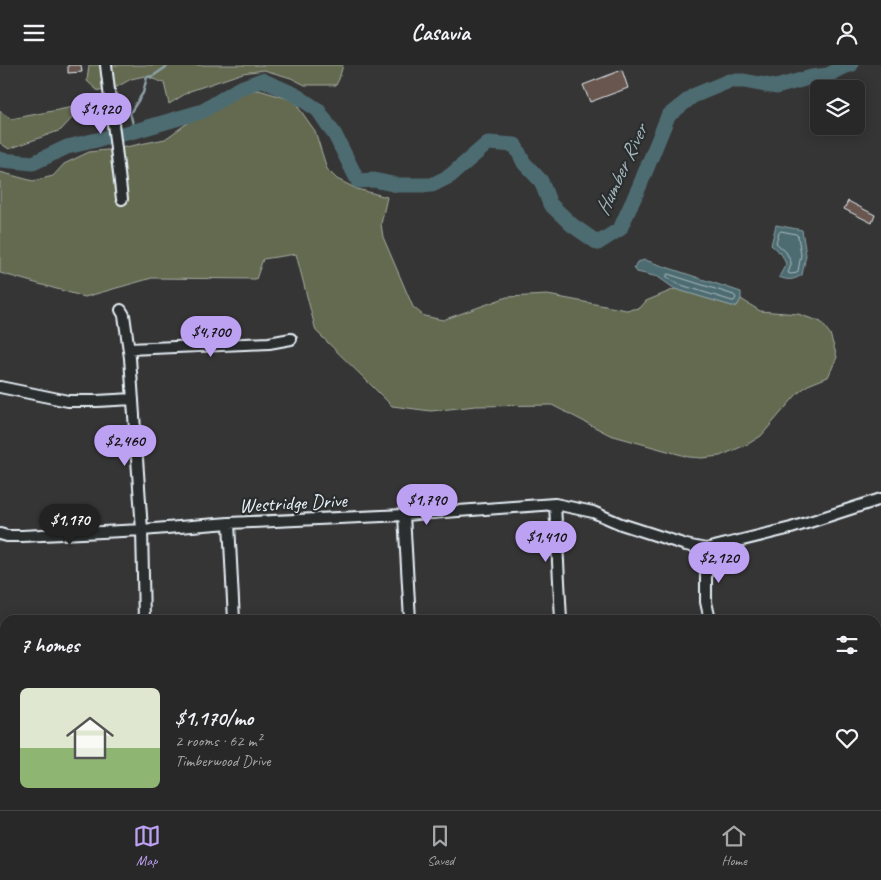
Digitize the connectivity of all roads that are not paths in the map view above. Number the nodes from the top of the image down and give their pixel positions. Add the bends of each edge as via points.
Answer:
1 (106, 65) edge
2 (122, 199) dead end
3 (121, 310) dead end
4 (291, 339) dead end
5 (129, 349) junction
6 (0, 387) edge
7 (133, 399) junction
8 (881, 499) edge
9 (555, 505) junction
10 (404, 515) junction
11 (228, 523) junction
12 (142, 530) junction
13 (0, 534) edge
14 (706, 549) junction
15 (144, 615) edge
16 (234, 615) edge
17 (410, 615) edge
18 (561, 615) edge
19 (709, 615) edge

1 - 2 street
3 - 5 street
4 - 5 street via 269,343
5 - 7 street
6 - 7 street via 68,401
7 - 12 street
8 - 14 street, Westridge Drive via 791,528
9 - 10 street, Westridge Drive
9 - 14 street, Westridge Drive via 593,512 621,524
9 - 18 street
10 - 11 street, Westridge Drive
10 - 17 street
11 - 12 street, Westridge Drive
11 - 16 street
12 - 13 street, Westridge Drive via 22,536
12 - 15 street
14 - 19 street

